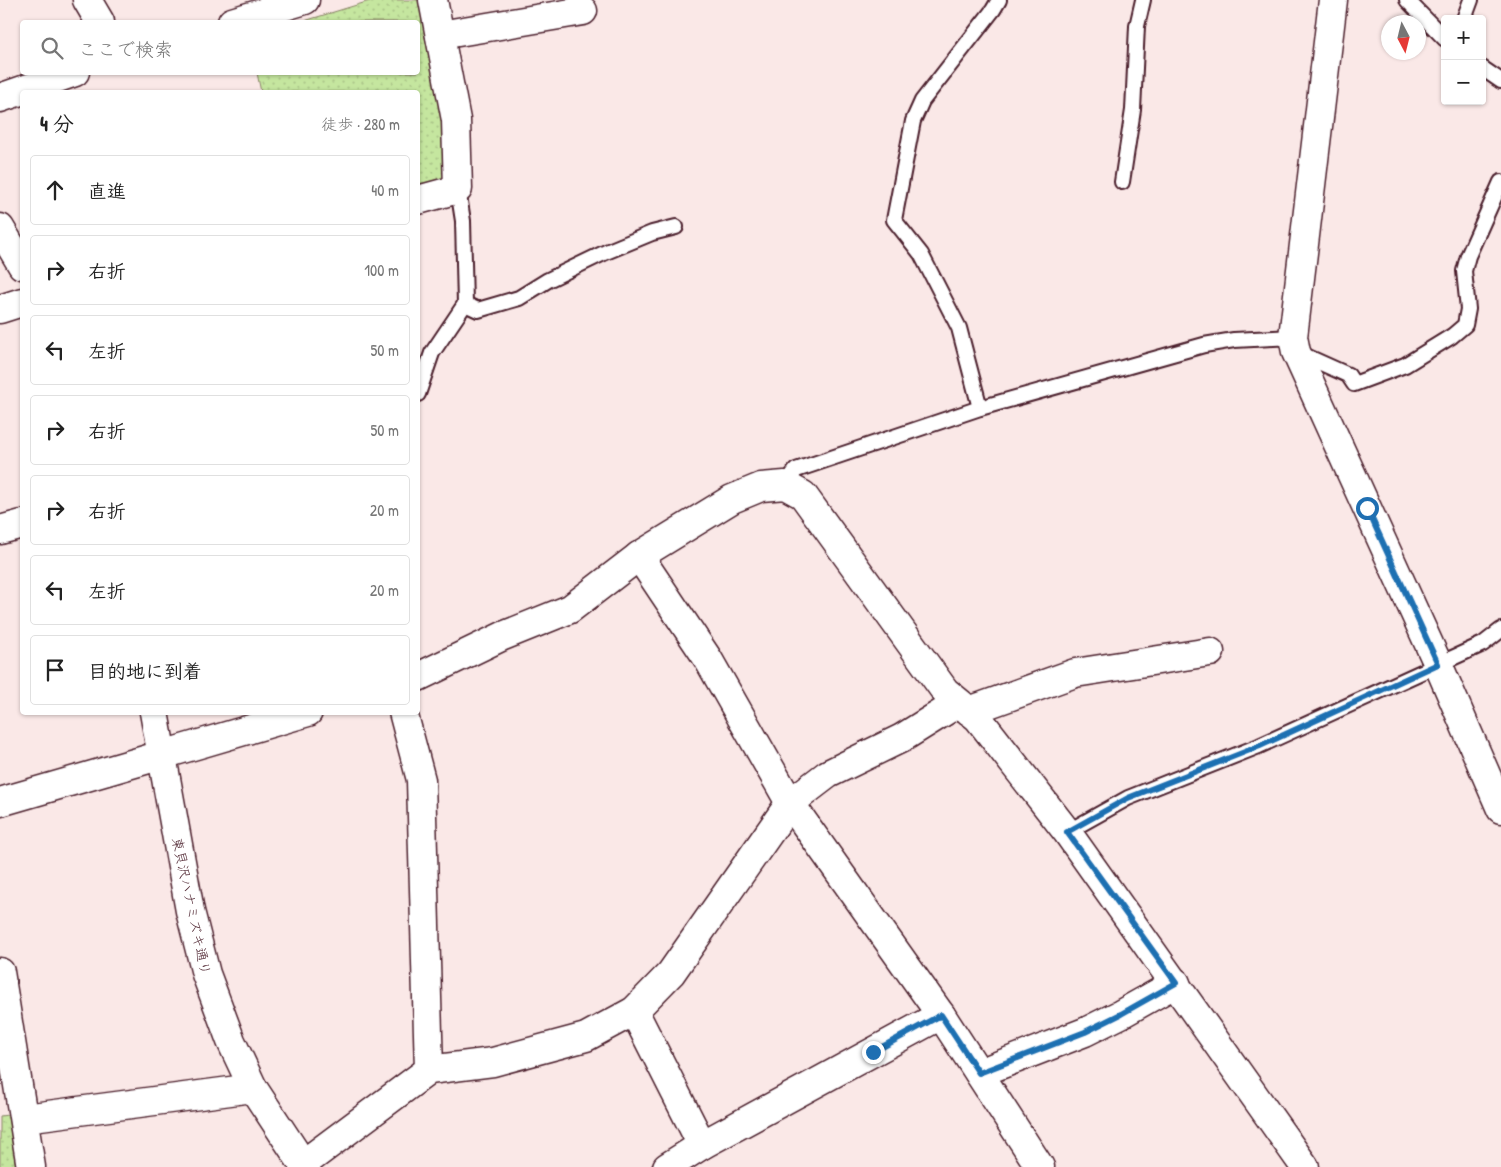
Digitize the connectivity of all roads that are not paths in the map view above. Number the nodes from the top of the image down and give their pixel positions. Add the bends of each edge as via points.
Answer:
1 (88, 0) edge
2 (305, 0) edge
3 (433, 0) edge
4 (999, 0) edge
5 (1143, 0) edge
6 (1333, 0) edge
7 (1407, 0) edge
8 (1471, 0) edge
9 (583, 11) dead end
10 (1465, 15) edge
11 (99, 20) edge
12 (239, 20) edge
13 (440, 35) junction
14 (1441, 35) edge
15 (1486, 71) edge
16 (66, 75) edge
17 (1501, 81) edge
18 (23, 90) edge
19 (20, 91) edge
20 (0, 98) edge
21 (1122, 182) dead end
22 (1501, 182) edge
23 (458, 189) junction
24 (420, 199) edge
25 (676, 227) dead end
26 (0, 228) edge
27 (20, 262) edge
28 (20, 303) edge
29 (466, 304) junction
30 (0, 309) edge
31 (1294, 344) junction
32 (420, 388) edge
33 (980, 408) junction
34 (785, 485) junction
35 (20, 525) edge
36 (0, 530) edge
37 (639, 556) junction
38 (1501, 630) edge
39 (1210, 652) dead end
40 (1438, 664) junction
41 (420, 676) edge
42 (964, 707) junction
43 (155, 715) edge
44 (298, 715) edge
45 (404, 715) edge
46 (162, 755) junction
47 (0, 802) edge
48 (790, 803) junction
49 (1501, 810) edge
50 (1067, 832) junction
51 (1, 983) edge
52 (1176, 983) junction
53 (634, 1011) junction
54 (941, 1015) junction
55 (428, 1070) junction
56 (979, 1073) junction
57 (253, 1088) junction
58 (25, 1118) junction
59 (702, 1144) junction
60 (1032, 1164) edge
61 (675, 1165) edge
62 (304, 1166) edge
63 (31, 1167) edge
64 (1306, 1167) edge

1 - 11 street
2 - 12 street
3 - 13 street
4 - 33 lane via 922,100 913,121 894,220 921,254 959,328
5 - 21 lane via 1137,26 1133,110
6 - 31 street
7 - 14 lane
8 - 10 lane
9 - 13 street
13 - 23 street via 456,120
15 - 17 lane
16 - 18 street
19 - 20 street
22 - 31 lane via 1468,256 1464,271 1468,309 1465,324 1452,336 1405,365 1354,384 1348,375
23 - 24 street
23 - 29 lane via 463,221
25 - 29 lane via 606,252 519,298 478,310
26 - 27 street
28 - 30 street
29 - 32 lane via 432,354
31 - 33 lane via 1234,340 1204,344
31 - 40 street
33 - 34 lane via 796,470
34 - 37 street via 761,487 732,499
34 - 42 street via 803,495 944,691
35 - 36 street
37 - 41 street via 570,609 503,636
37 - 48 street via 708,659
38 - 40 lane via 1483,644
39 - 42 street via 1075,673
40 - 49 street
40 - 50 lane via 1260,746 1128,798
42 - 48 street via 828,774
42 - 50 street via 978,718
43 - 46 street, 東貝沢ハナミズキ通り
44 - 46 street
45 - 55 street via 421,780
46 - 47 street
46 - 57 street, 東貝沢ハナミズキ通り via 190,911 206,974
48 - 53 street via 671,973
48 - 54 street
50 - 52 street
51 - 58 street
52 - 56 street via 1085,1032
52 - 64 street
53 - 55 street via 586,1037 493,1062
53 - 59 street
54 - 56 street
54 - 59 street
55 - 62 street
56 - 60 street
57 - 58 street
57 - 62 street, 東貝沢ハナミズキ通り
58 - 63 street
59 - 61 street

